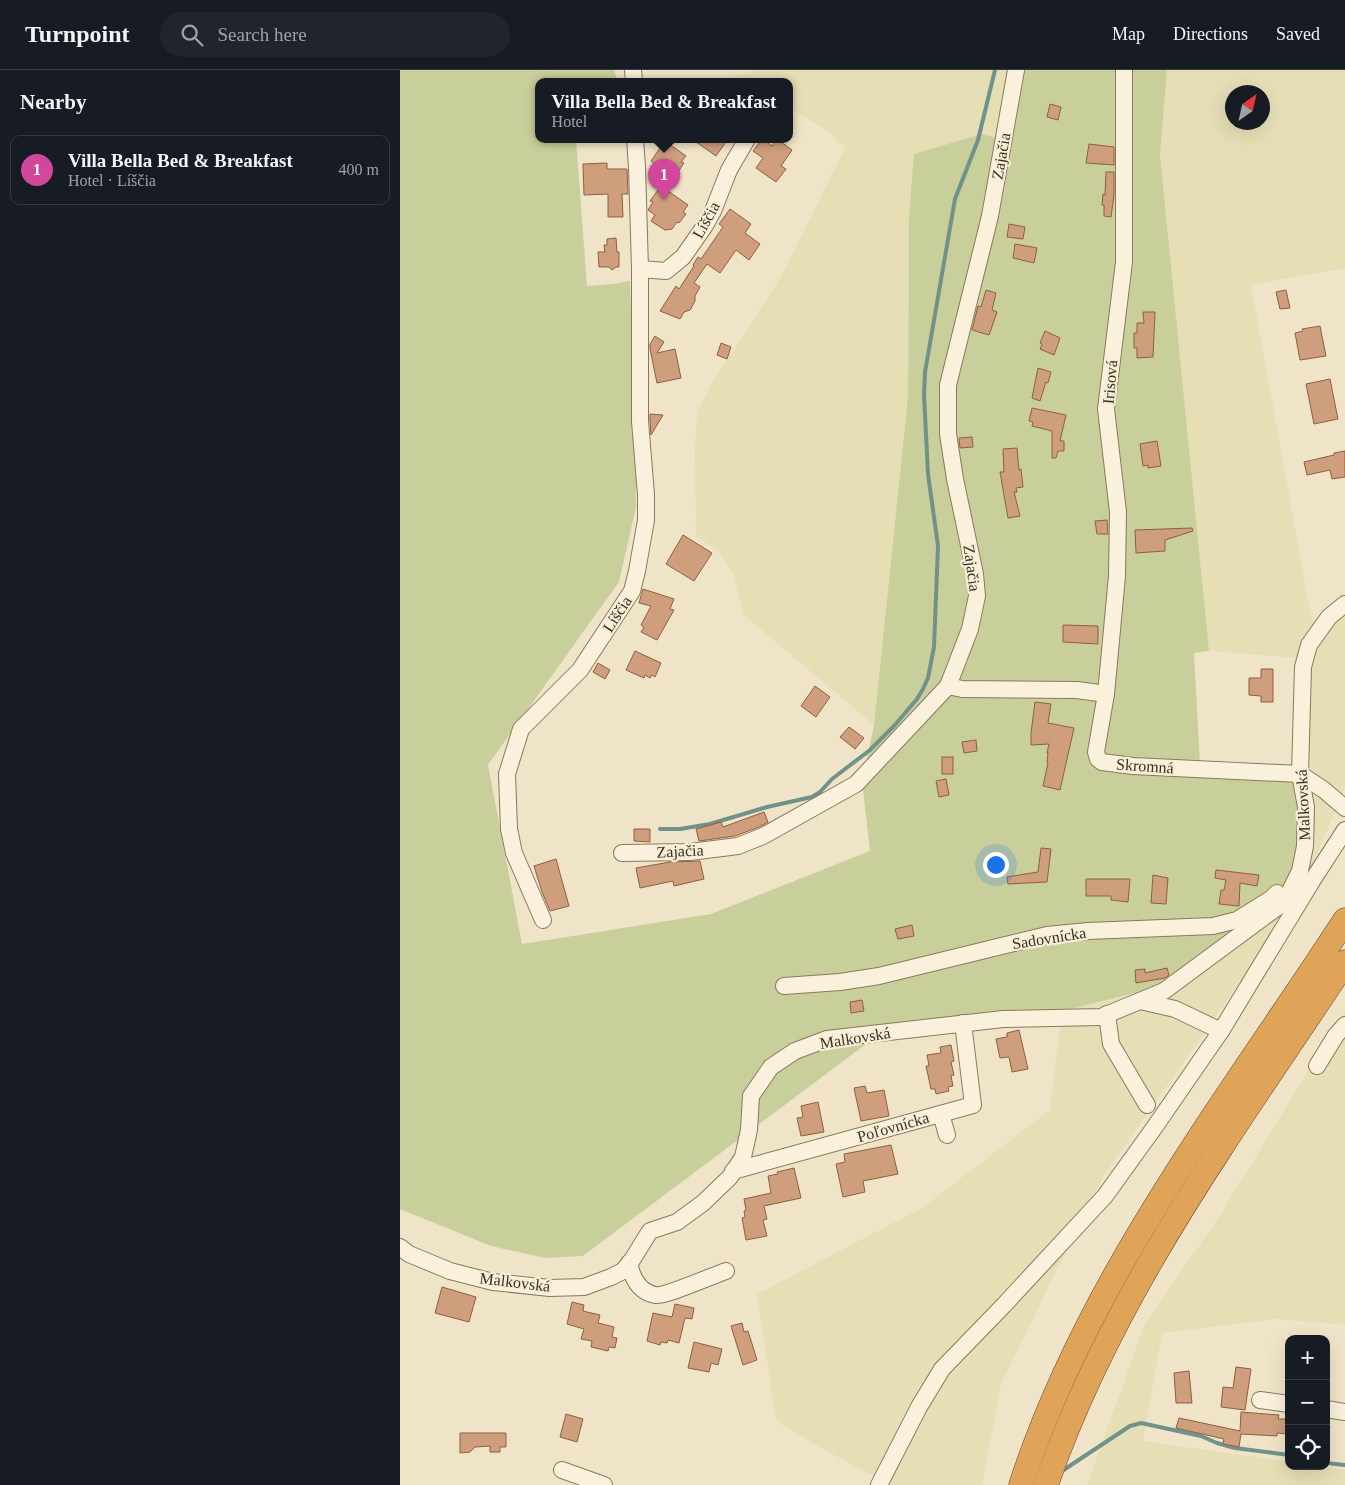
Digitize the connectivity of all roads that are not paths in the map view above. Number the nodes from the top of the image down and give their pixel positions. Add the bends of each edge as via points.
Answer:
1 (1016, 70) edge
2 (1124, 70) edge
3 (635, 143) edge
4 (744, 143) edge
5 (640, 269) junction
6 (1345, 604) edge
7 (948, 686) junction
8 (1106, 694) junction
9 (1300, 774) junction
10 (1345, 808) edge
11 (1345, 830) edge
12 (622, 853) dead end
13 (1300, 871) junction
14 (543, 920) dead end
15 (1345, 920) edge
16 (1345, 962) edge
17 (784, 986) dead end
18 (1139, 1001) junction
19 (1107, 1014) junction
20 (963, 1023) junction
21 (1345, 1025) edge
22 (1222, 1031) junction
23 (1316, 1066) dead end
24 (1146, 1105) dead end
25 (941, 1114) junction
26 (946, 1135) dead end
27 (733, 1172) junction
28 (400, 1248) edge
29 (629, 1263) junction
30 (726, 1271) dead end
31 (1260, 1400) dead end
32 (1285, 1403) edge
33 (1330, 1410) edge
34 (1345, 1412) edge
35 (562, 1470) dead end
36 (604, 1485) edge
37 (879, 1485) edge
38 (1021, 1485) edge
39 (1046, 1485) edge

1 - 7 street, Zajačia via 990,216 948,385 948,434 977,596 970,629
2 - 8 street, Irisová via 1124,262 1106,409 1118,512 1117,576
3 - 5 street, Líščia
4 - 5 street, Líščia via 728,170 713,211 683,257 666,271
5 - 14 street, Líščia via 640,421 646,520 632,591 580,670 521,730 507,774 509,829 514,853
6 - 9 street, Malkovská via 1329,617 1309,645 1303,667
7 - 8 street via 1077,690
7 - 12 street, Zajačia via 856,784 764,836 738,846 690,852
8 - 9 street, Skromná via 1096,752 1102,762
9 - 10 street
9 - 13 street, Malkovská via 1306,807 1305,846
11 - 22 street, Malkovská
13 - 17 street, Sadovnícka via 1272,898 1237,920 1213,926 1088,930 1046,935 879,976
13 - 18 street, Malkovská via 1279,906 1164,991
15 - 38 highway via 1205,1129 1111,1282 1070,1364
16 - 39 highway via 1164,1237 1096,1363
18 - 19 street, Malkovská
18 - 22 street via 1175,1009
19 - 20 street, Malkovská via 1101,1017
19 - 24 street via 1111,1044
20 - 25 street, Poľovnícka via 972,1105
20 - 27 street, Malkovská via 827,1039 796,1051 771,1067 751,1096 743,1157
21 - 23 street
22 - 37 street, Malkovská via 1104,1196 942,1369
25 - 26 street
25 - 27 street, Poľovnícka
27 - 29 street, Malkovská via 703,1203 676,1222 650,1230
28 - 29 street, Malkovská via 450,1271 493,1282 550,1288 584,1287 623,1271
29 - 30 street via 636,1282 655,1296
31 - 32 street
33 - 34 street
35 - 36 street

